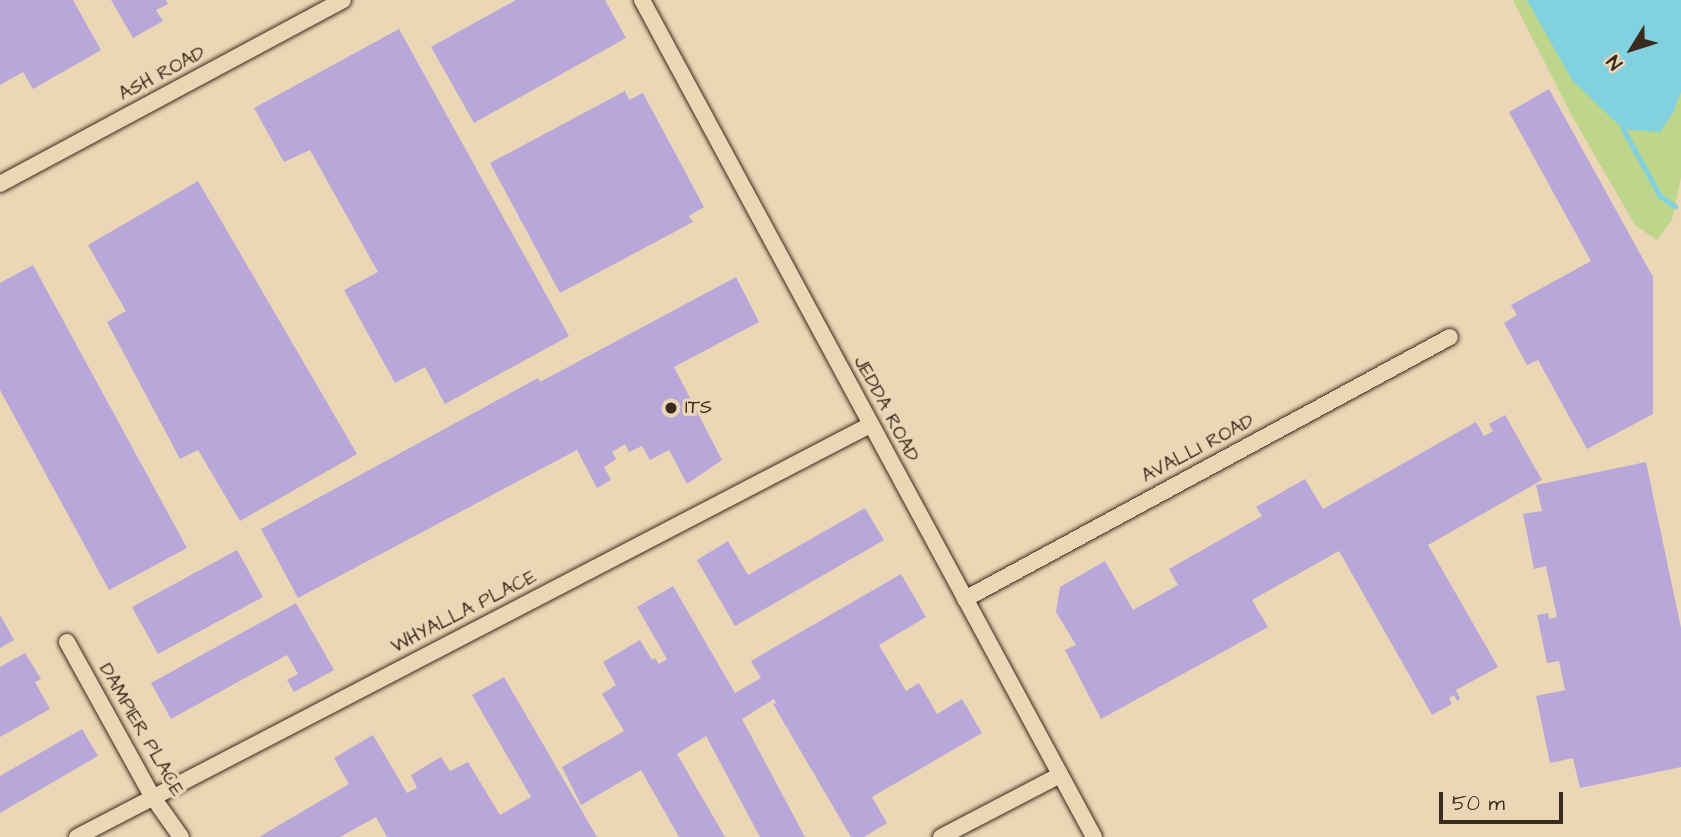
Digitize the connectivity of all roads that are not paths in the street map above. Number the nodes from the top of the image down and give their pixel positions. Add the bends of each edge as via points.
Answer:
1 (343, 0) edge
2 (642, 0) edge
3 (0, 184) edge
4 (1450, 337) dead end
5 (870, 425) junction
6 (965, 599) junction
7 (67, 642) dead end
8 (1060, 775) junction
9 (153, 797) junction
10 (77, 837) edge
11 (181, 837) edge
12 (941, 837) edge
13 (1094, 837) edge

1 - 3 street, ASH ROAD
2 - 5 street, JEDDA ROAD
4 - 6 street, AVALLI ROAD
5 - 6 street, JEDDA ROAD
5 - 9 street, WHYALLA PLACE
6 - 8 street, JEDDA ROAD
7 - 9 street, DAMPIER PLACE
8 - 12 street
8 - 13 street, JEDDA ROAD
9 - 10 street, WHYALLA PLACE
9 - 11 street, DAMPIER PLACE

